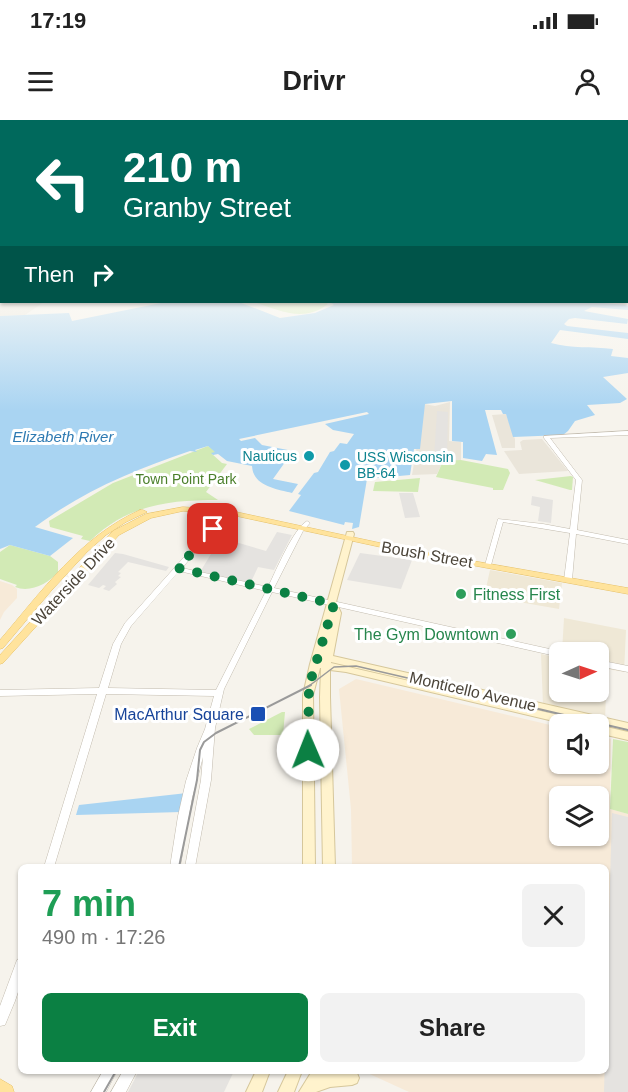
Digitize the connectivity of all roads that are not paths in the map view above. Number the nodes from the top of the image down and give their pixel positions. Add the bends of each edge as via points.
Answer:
1 (628, 433) edge
2 (229, 510) junction
3 (304, 526) junction
4 (573, 531) junction
5 (350, 537) junction
6 (628, 542) edge
7 (489, 562) junction
8 (178, 568) junction
9 (568, 577) junction
10 (628, 585) edge
11 (269, 589) junction
12 (628, 591) edge
13 (46, 601) junction
14 (334, 604) junction
15 (0, 646) edge
16 (549, 652) edge
17 (0, 661) edge
18 (322, 661) junction
19 (609, 665) edge
20 (628, 669) edge
21 (101, 691) junction
22 (0, 693) edge
23 (219, 693) junction
24 (549, 716) edge
25 (628, 727) edge
26 (210, 728) junction
27 (609, 732) edge
28 (628, 736) edge
29 (50, 864) edge
30 (176, 864) edge
31 (191, 864) edge
32 (309, 864) edge
33 (328, 864) edge
34 (18, 973) edge
35 (0, 1020) edge
36 (108, 1074) edge
37 (128, 1074) edge
38 (262, 1074) edge
39 (294, 1074) edge
40 (319, 1074) edge
41 (352, 1078) dead end
42 (0, 1087) edge
43 (310, 1088) edge
44 (6, 1092) edge
45 (98, 1092) edge
46 (118, 1092) edge
47 (254, 1092) edge
48 (286, 1092) edge

1 - 4 street via 546,437 579,480
2 - 3 main road, Boush Street
2 - 8 street
2 - 13 main road, Waterside Drive via 183,509 136,521 109,539
3 - 5 main road, Boush Street
3 - 11 street
4 - 6 street
4 - 7 street via 500,520
4 - 9 street
5 - 7 main road, Boush Street
5 - 14 main road
7 - 9 main road, Boush Street
8 - 11 street
8 - 21 street via 124,630
9 - 10 main road, Boush Street
9 - 12 main road, Boush Street
11 - 14 street
11 - 23 street
13 - 15 main road, Waterside Drive
13 - 17 main road, Waterside Drive
14 - 16 street
14 - 18 main road
18 - 24 main road, Monticello Avenue
18 - 25 main road, Monticello Avenue
18 - 32 main road via 309,686 307,711
18 - 33 main road
19 - 20 street
21 - 22 street
21 - 23 street
21 - 29 street
23 - 26 street
26 - 30 street via 192,779
26 - 31 street via 206,780
27 - 28 main road
34 - 35 street
36 - 45 street
37 - 46 street
38 - 47 main road
39 - 48 main road
40 - 43 main road
41 - 43 main road via 330,1080
42 - 44 main road

